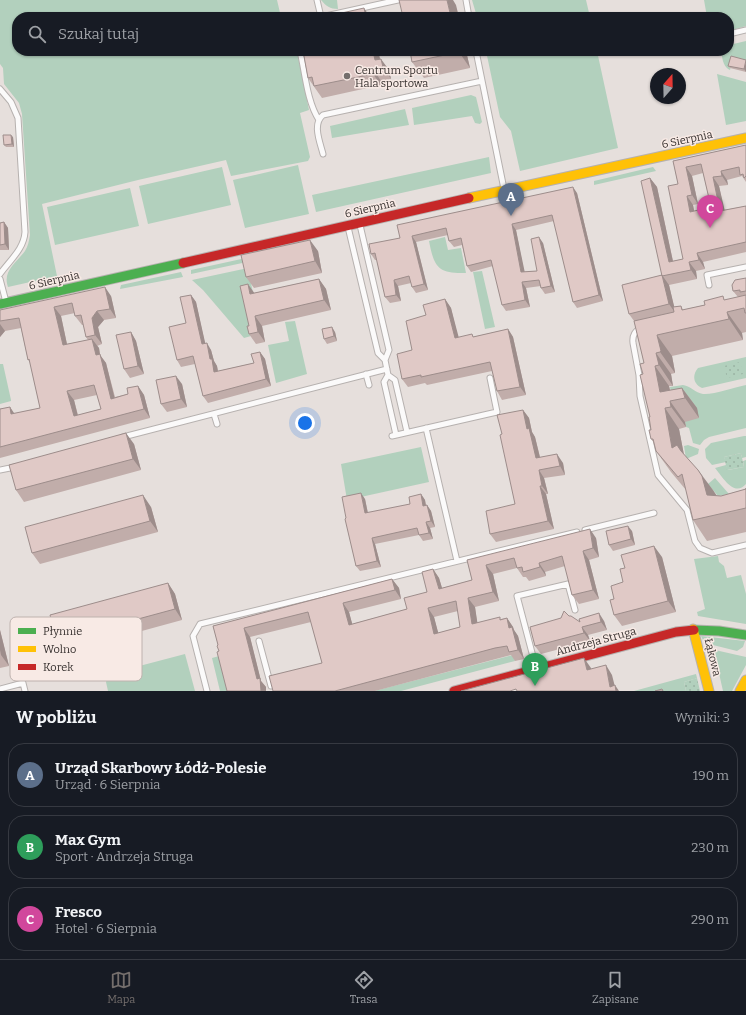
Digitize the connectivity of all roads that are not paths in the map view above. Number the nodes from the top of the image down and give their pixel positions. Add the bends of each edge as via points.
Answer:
1 (317, 0) edge
2 (398, 0) edge
3 (466, 0) edge
4 (320, 12) edge
5 (340, 12) edge
6 (468, 12) edge
7 (746, 30) edge
8 (734, 33) edge
9 (301, 56) edge
10 (477, 56) edge
11 (482, 80) junction
12 (0, 89) edge
13 (319, 120) junction
14 (746, 138) edge
15 (323, 154) dead end
16 (504, 190) junction
17 (359, 223) junction
18 (348, 226) junction
19 (746, 267) edge
20 (0, 274) edge
21 (0, 279) edge
22 (709, 285) dead end
23 (3, 303) edge
24 (651, 325) edge
25 (385, 360) junction
26 (387, 369) junction
27 (366, 374) junction
28 (388, 375) junction
29 (490, 378) dead end
30 (369, 385) dead end
31 (214, 414) junction
32 (217, 424) dead end
33 (426, 428) junction
34 (407, 432) junction
35 (118, 439) edge
36 (22, 465) edge
37 (0, 470) edge
38 (654, 513) dead end
39 (746, 545) edge
40 (457, 561) junction
41 (575, 610) dead end
42 (693, 629) junction
43 (746, 635) edge
44 (259, 642) dead end
45 (537, 669) junction
46 (746, 680) edge
47 (271, 686) edge
48 (0, 689) edge
49 (25, 691) edge
50 (207, 691) edge
51 (456, 691) edge
52 (709, 691) edge
53 (740, 691) edge

1 - 4 lane
2 - 5 lane
3 - 6 lane
7 - 8 lane
9 - 13 lane via 310,99
10 - 11 lane
11 - 13 lane via 325,114
11 - 16 lane
12 - 20 lane via 11,102 18,118 25,232 22,246
13 - 15 lane via 317,127
14 - 16 street, 6 Sierpnia
16 - 17 street, 6 Sierpnia
17 - 18 street, 6 Sierpnia
17 - 25 lane via 389,350
18 - 23 street, 6 Sierpnia
18 - 25 lane via 378,353
19 - 22 lane via 707,275
21 - 23 lane
24 - 39 lane via 639,329 632,338 640,396 658,475 687,510 695,541 700,548 712,553
25 - 26 lane
26 - 27 lane
26 - 28 lane
27 - 30 lane
27 - 31 lane
28 - 34 lane via 395,380
28 - 34 lane via 384,382 394,435
29 - 33 lane via 497,412
31 - 32 lane
31 - 35 lane
33 - 34 lane
33 - 40 lane
36 - 37 lane
38 - 40 lane
40 - 50 lane via 200,624 192,636
41 - 45 lane via 568,584 517,596
42 - 43 street, Andrzeja Struga via 716,629
42 - 45 street, Andrzeja Struga
42 - 52 street, Łąkowa
44 - 47 lane
45 - 51 street, Andrzeja Struga
46 - 53 street
48 - 49 lane via 23,683

